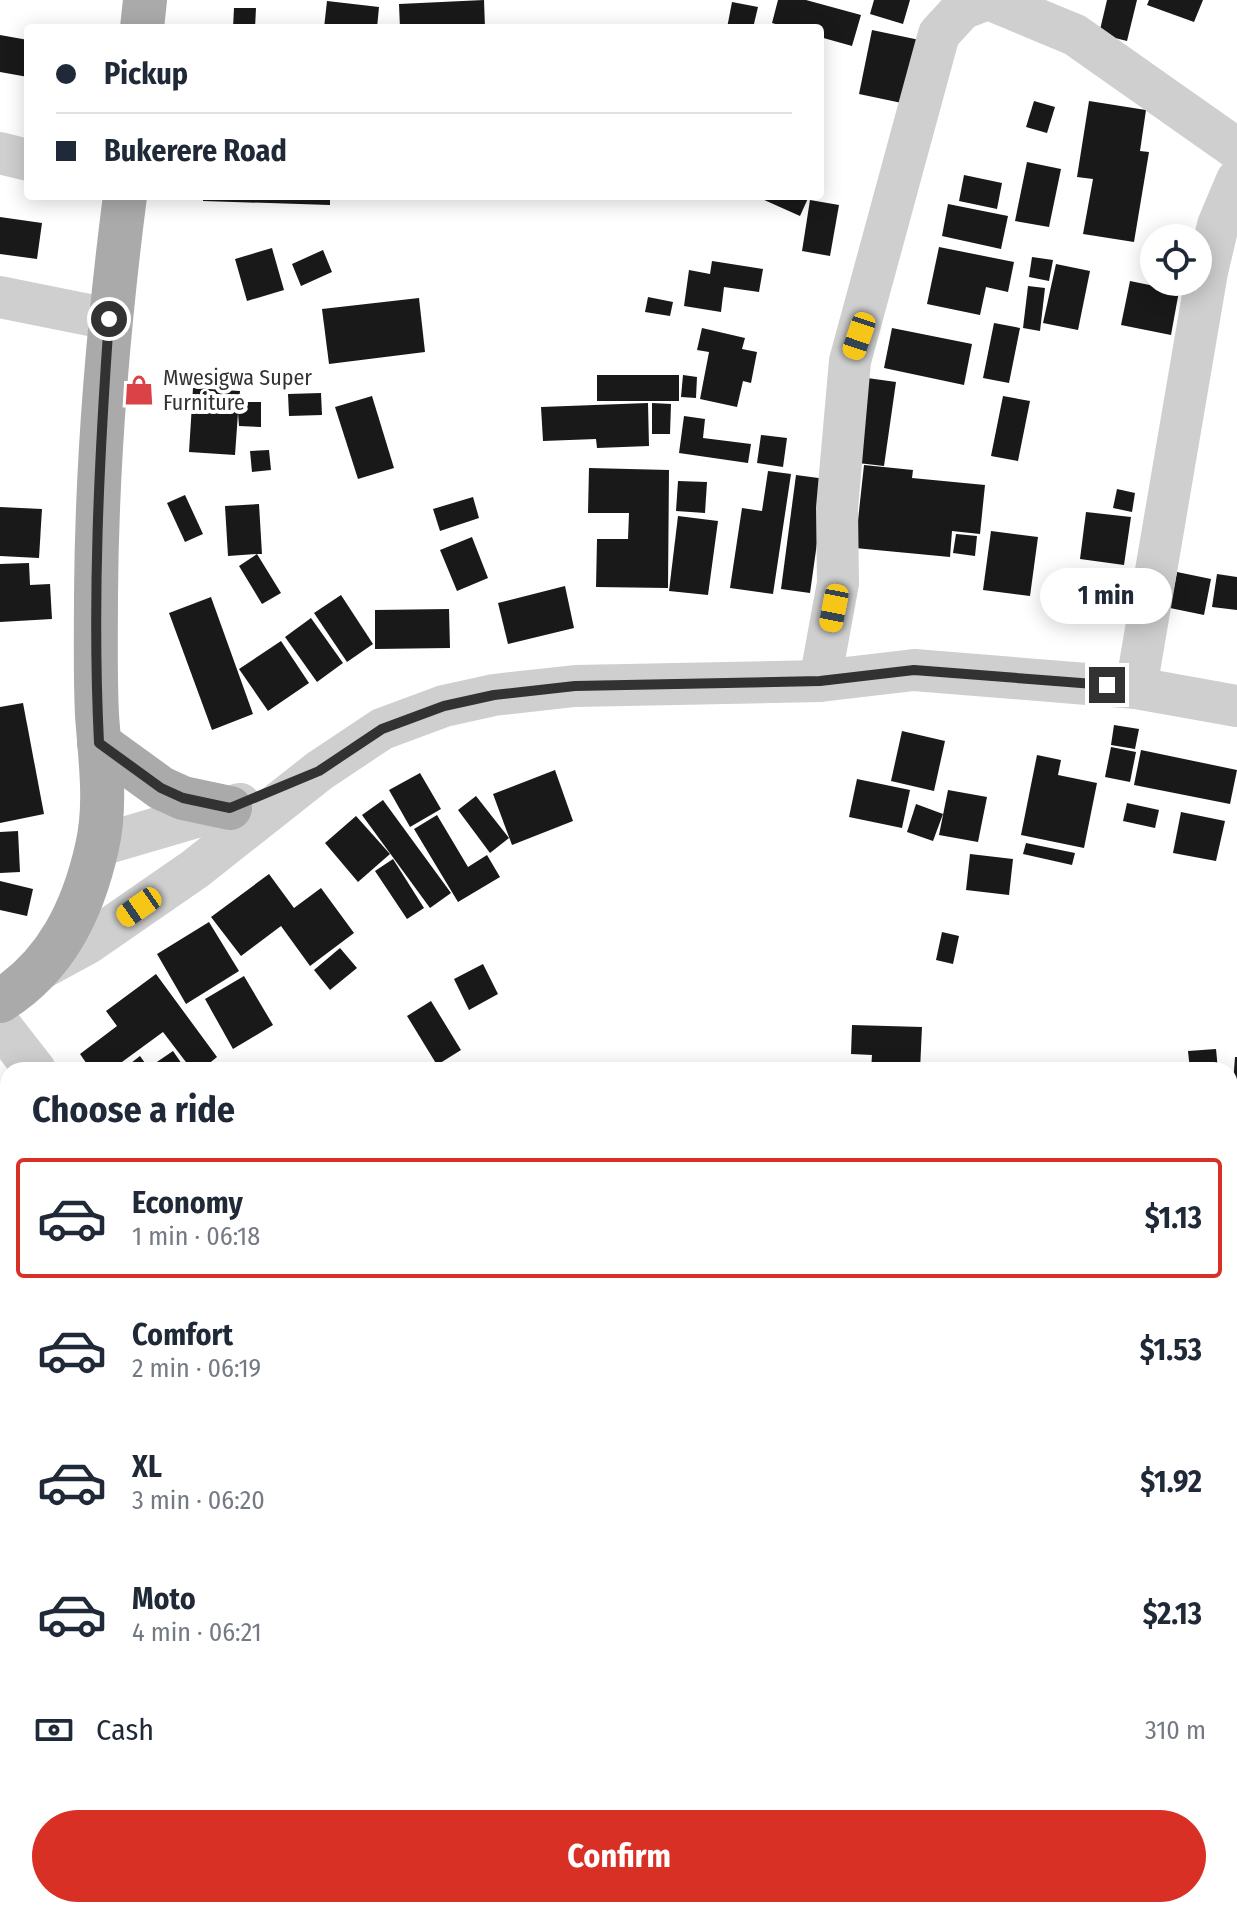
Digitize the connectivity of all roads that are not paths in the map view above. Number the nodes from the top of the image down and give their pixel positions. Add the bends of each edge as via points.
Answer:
1 (145, 0) edge
2 (985, 0) edge
3 (991, 0) edge
4 (142, 24) edge
5 (1237, 149) edge
6 (0, 153) edge
7 (24, 159) edge
8 (1237, 180) edge
9 (124, 200) edge
10 (0, 297) edge
11 (109, 319) junction
12 (820, 681) junction
13 (1136, 688) junction
14 (1237, 706) edge
15 (99, 743) junction
16 (319, 771) junction
17 (230, 808) junction
18 (97, 846) junction
19 (42, 968) junction
20 (0, 1001) edge
21 (0, 1025) edge
22 (29, 1062) edge

1 - 4 main road
2 - 12 street via 962,9 939,34 850,361 837,508 838,583
3 - 5 street via 1075,35
6 - 7 street
8 - 13 street via 1218,225 1207,272
9 - 11 main road
10 - 11 street
11 - 15 main road via 99,456
12 - 13 street via 914,670
12 - 16 street via 575,686 494,695 382,729
13 - 14 street
15 - 17 main road via 161,788
15 - 18 main road via 102,799
16 - 17 street
16 - 19 street via 195,869 88,943
17 - 18 street
18 - 19 main road via 77,913
19 - 20 main road
21 - 22 street

